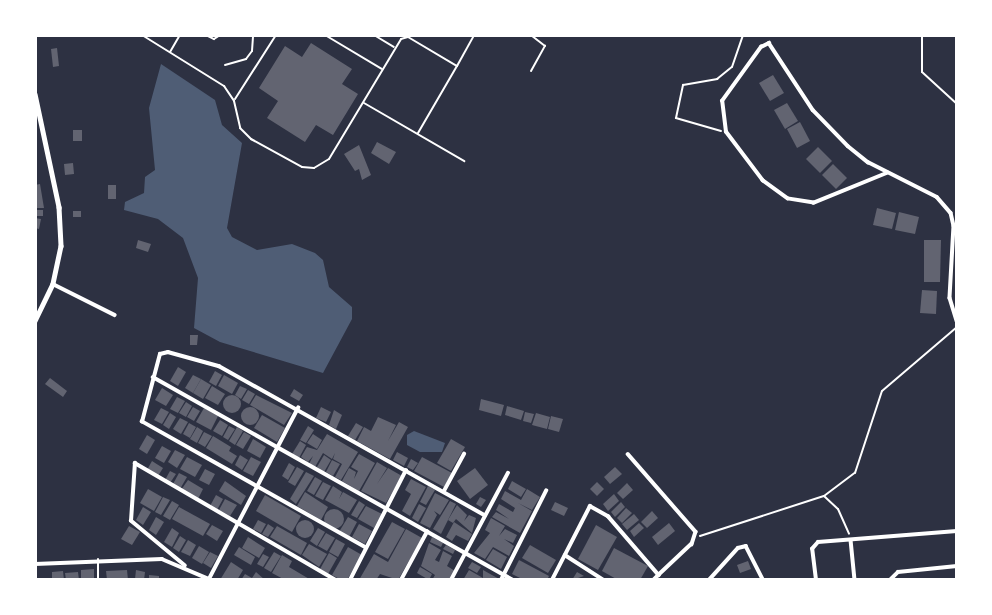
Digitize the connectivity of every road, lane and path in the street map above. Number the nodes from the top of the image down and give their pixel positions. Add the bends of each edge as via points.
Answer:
1 (88, 35) edge
2 (108, 35) edge
3 (142, 35) edge
4 (180, 35) edge
5 (206, 35) edge
6 (220, 35) edge
7 (253, 35) edge
8 (276, 35) edge
9 (325, 35) edge
10 (374, 35) edge
11 (474, 35) edge
12 (531, 35) edge
13 (743, 35) edge
14 (922, 35) edge
15 (396, 48) junction
16 (170, 53) junction
17 (225, 65) dead end
18 (457, 65) junction
19 (382, 69) junction
20 (531, 71) dead end
21 (35, 94) edge
22 (234, 101) junction
23 (363, 102) junction
24 (957, 104) edge
25 (726, 132) junction
26 (418, 134) junction
27 (464, 161) dead end
28 (888, 173) junction
29 (52, 284) junction
30 (38, 309) edge
31 (115, 315) dead end
32 (35, 321) edge
33 (957, 321) edge
34 (957, 327) edge
35 (152, 377) junction
36 (298, 408) junction
37 (278, 447) junction
38 (464, 454) dead end
39 (628, 454) dead end
40 (407, 470) junction
41 (508, 473) dead end
42 (257, 484) junction
43 (444, 491) junction
44 (546, 491) dead end
45 (824, 496) junction
46 (387, 506) junction
47 (485, 515) junction
48 (236, 525) junction
49 (957, 531) edge
50 (427, 532) junction
51 (696, 537) junction
52 (850, 540) junction
53 (366, 548) junction
54 (464, 554) junction
55 (565, 555) junction
56 (98, 559) junction
57 (35, 564) edge
58 (185, 566) junction
59 (957, 566) edge
60 (715, 574) junction
61 (504, 575) junction
62 (659, 575) junction
63 (98, 580) edge
64 (210, 580) edge
65 (336, 580) edge
66 (350, 580) edge
67 (401, 580) edge
68 (451, 580) edge
69 (501, 580) edge
70 (514, 580) edge
71 (552, 580) edge
72 (604, 580) edge
73 (654, 580) edge
74 (709, 580) edge
75 (717, 580) edge
76 (763, 580) edge
77 (816, 580) edge
78 (855, 580) edge
79 (890, 580) edge

1 - 2 lane
3 - 16 lane
4 - 16 lane
5 - 6 lane via 214,39
7 - 17 lane via 246,60
8 - 22 lane
9 - 19 lane
10 - 15 lane
11 - 18 lane
12 - 20 lane via 545,46
13 - 25 path via 732,67 716,79 683,85 676,118
14 - 24 path via 922,72
15 - 18 lane via 408,37
15 - 19 lane
16 - 22 lane via 224,86
18 - 26 lane
19 - 23 lane
21 - 29 street via 59,207 61,246
22 - 23 lane via 240,128 251,139 302,167 314,168 329,159
23 - 26 lane
25 - 28 street via 763,181 800,204 814,203
25 - 28 street via 722,101 761,47 769,43 813,110 858,154
26 - 27 lane
28 - 33 street via 937,197 951,213 951,311
29 - 30 street
29 - 31 street
30 - 32 street
34 - 45 path via 882,390 855,473
35 - 36 street via 158,356 168,352 219,366
35 - 37 street
35 - 42 street via 142,422
36 - 37 street
36 - 40 street
37 - 42 street
37 - 46 street
38 - 43 street
39 - 51 street
40 - 43 street
40 - 46 street
41 - 47 street
42 - 48 street
42 - 53 street
43 - 47 street
44 - 61 street
45 - 51 path
45 - 52 path via 838,509
46 - 50 street
46 - 53 street
47 - 54 street
48 - 58 street via 135,463 131,521
48 - 64 street
48 - 65 street
49 - 52 street
50 - 54 street
50 - 67 street
51 - 62 street
52 - 77 street via 814,544
52 - 78 street
53 - 66 street
54 - 61 street
54 - 68 street
55 - 62 street via 590,506 608,516
55 - 71 street
55 - 72 street
56 - 57 street
56 - 58 street via 162,559
56 - 63 lane
58 - 64 street
59 - 79 street via 898,572
60 - 74 street
60 - 75 street
60 - 76 street via 738,548 746,546
61 - 69 street
61 - 70 street
62 - 73 street

